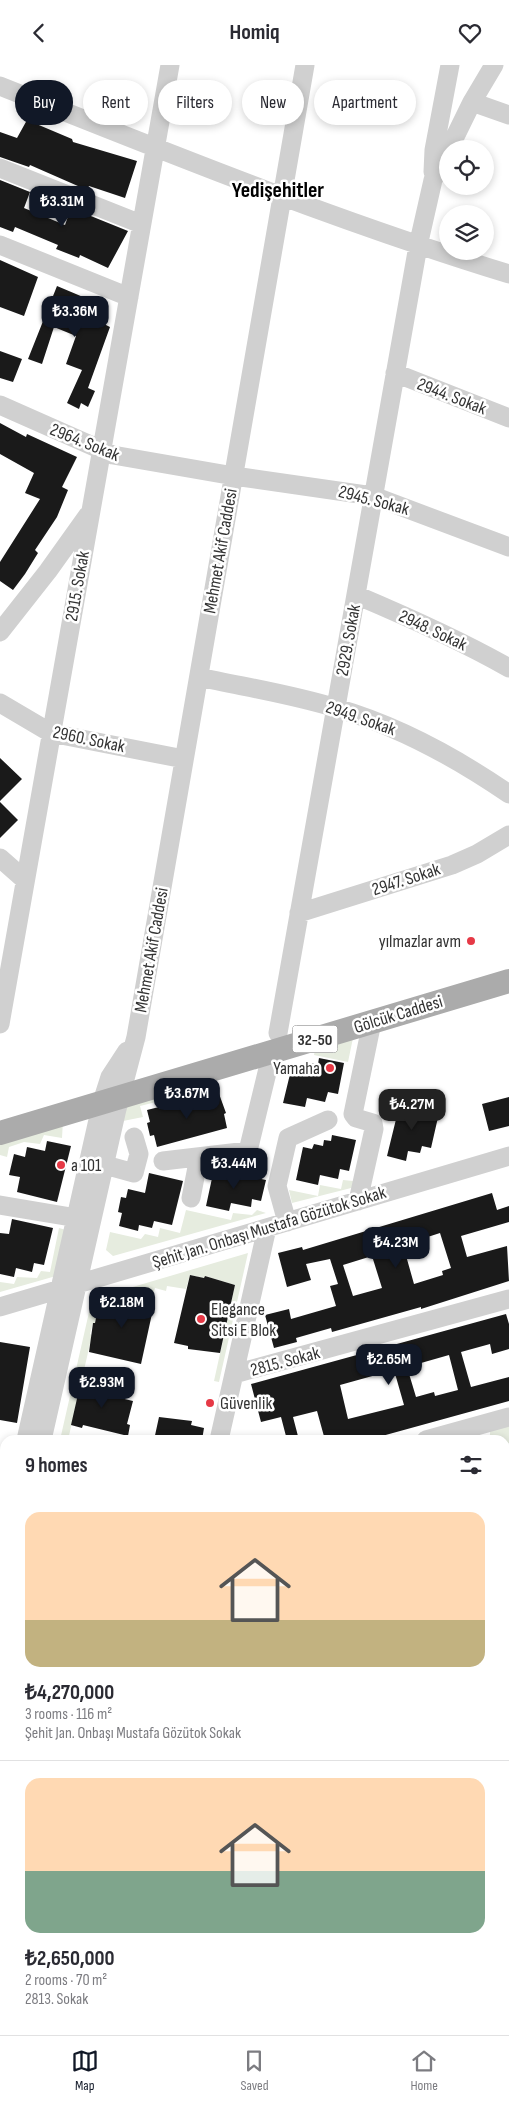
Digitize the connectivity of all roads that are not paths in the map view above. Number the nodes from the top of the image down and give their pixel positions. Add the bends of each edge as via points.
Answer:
1 (170, 65) edge
2 (305, 65) edge
3 (450, 65) edge
4 (494, 65) edge
5 (0, 86) edge
6 (472, 101) junction
7 (509, 115) edge
8 (453, 140) edge
9 (155, 148) junction
10 (0, 168) edge
11 (439, 168) edge
12 (433, 180) junction
13 (282, 195) junction
14 (141, 224) junction
15 (0, 245) edge
16 (418, 246) junction
17 (509, 274) edge
18 (129, 297) junction
19 (395, 373) junction
20 (0, 405) edge
21 (509, 418) edge
22 (101, 451) junction
23 (234, 476) junction
24 (373, 496) junction
25 (91, 511) junction
26 (509, 547) edge
27 (356, 595) junction
28 (0, 632) edge
29 (509, 668) edge
30 (199, 677) junction
31 (0, 703) edge
32 (336, 707) junction
33 (52, 733) junction
34 (184, 759) junction
35 (509, 794) edge
36 (509, 835) edge
37 (0, 858) edge
38 (26, 880) junction
39 (299, 913) junction
40 (509, 964) edge
41 (509, 981) edge
42 (0, 1020) edge
43 (372, 1022) junction
44 (275, 1042) junction
45 (114, 1091) junction
46 (0, 1116) edge
47 (328, 1120) dead end
48 (0, 1133) edge
49 (134, 1137) dead end
50 (509, 1156) edge
51 (199, 1157) junction
52 (163, 1161) dead end
53 (105, 1165) junction
54 (190, 1197) dead end
55 (358, 1201) junction
56 (0, 1205) edge
57 (76, 1218) junction
58 (287, 1222) junction
59 (267, 1228) junction
60 (70, 1287) junction
61 (509, 1299) edge
62 (0, 1307) edge
63 (234, 1374) junction
64 (509, 1417) edge
65 (27, 1435) edge
66 (43, 1435) edge
67 (220, 1435) edge
68 (444, 1435) edge

1 - 9 street, 2915. Sokak
2 - 13 street, Mehmet Akif Caddesi
3 - 12 street via 434,150
4 - 6 street
5 - 9 street
6 - 7 street
6 - 8 street
9 - 13 street
9 - 14 street, 2915. Sokak
10 - 14 street
11 - 12 street
12 - 16 street, 2929. Sokak
13 - 16 street
13 - 23 street, Mehmet Akif Caddesi
14 - 18 street, 2915. Sokak
15 - 18 street
16 - 17 street
16 - 19 street, 2929. Sokak
18 - 22 street, 2915. Sokak
19 - 21 street, 2944. Sokak
19 - 24 street, 2929. Sokak
20 - 22 street, 2964. Sokak
22 - 23 street, 2964. Sokak via 129,459
22 - 25 street, 2915. Sokak
23 - 24 street, 2945. Sokak
23 - 30 street, Mehmet Akif Caddesi
24 - 26 street, 2945. Sokak
24 - 27 street, 2929. Sokak
25 - 28 street
25 - 33 street, 2915. Sokak
27 - 29 street, 2948. Sokak via 423,624
27 - 32 street, 2929. Sokak
30 - 32 street, 2949. Sokak
30 - 34 street, Mehmet Akif Caddesi
31 - 33 street, 2960. Sokak
32 - 35 street, 2949. Sokak via 420,740 476,771
32 - 39 street, 2929. Sokak
33 - 34 street, 2960. Sokak
33 - 38 street, 2915. Sokak
34 - 45 street, Mehmet Akif Caddesi via 136,1037
36 - 39 street, 2947. Sokak via 452,865
37 - 38 street
38 - 42 street, 2915. Sokak
39 - 44 street, 2929. Sokak
40 - 44 main road, Gölcük Caddesi / 32-50
41 - 43 main road, Gölcük Caddesi / 32-50
43 - 44 main road, Gölcük Caddesi / 32-50
43 - 55 street via 353,1114 373,1126
44 - 45 main road, Gölcük Caddesi / 32-50
44 - 51 street, 2929. Sokak via 248,1151
45 - 46 main road, Gölcük Caddesi / 32-50
45 - 48 main road, Gölcük Caddesi / 32-50
45 - 53 street, Mehmet Akif Caddesi
45 - 57 street, Mehmet Akif Caddesi
47 - 58 street via 288,1138 276,1186
49 - 53 street via 139,1154 134,1173
50 - 55 street, Şehit Jan. Onbaşı Mustafa Gözütok Sokak
51 - 52 street
51 - 54 street
53 - 60 street, Mehmet Akif Caddesi
55 - 58 street, Şehit Jan. Onbaşı Mustafa Gözütok Sokak
56 - 57 street
57 - 60 street, Mehmet Akif Caddesi
58 - 59 street, Şehit Jan. Onbaşı Mustafa Gözütok Sokak
59 - 60 street, Şehit Jan. Onbaşı Mustafa Gözütok Sokak
59 - 63 street
60 - 62 street, Şehit Jan. Onbaşı Mustafa Gözütok Sokak
60 - 65 street, Mehmet Akif Caddesi
60 - 66 street, Mehmet Akif Caddesi
61 - 63 street, 2815. Sokak
63 - 67 street
64 - 68 street

